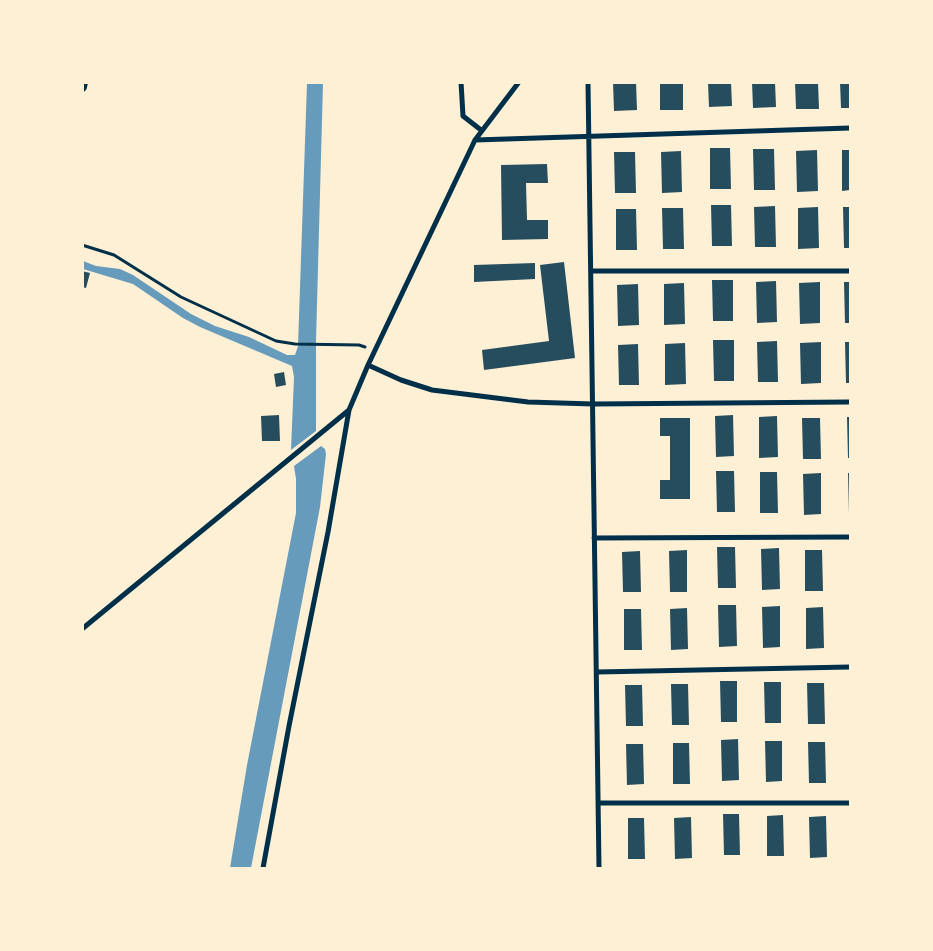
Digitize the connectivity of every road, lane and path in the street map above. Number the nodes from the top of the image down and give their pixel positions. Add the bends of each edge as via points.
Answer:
1 (83, 82) edge
2 (462, 82) edge
3 (519, 82) edge
4 (588, 82) edge
5 (82, 87) edge
6 (850, 128) edge
7 (481, 130) junction
8 (589, 137) junction
9 (475, 140) junction
10 (82, 245) edge
11 (591, 270) junction
12 (850, 270) edge
13 (375, 352) junction
14 (368, 366) junction
15 (850, 402) edge
16 (593, 404) junction
17 (350, 410) junction
18 (594, 538) junction
19 (850, 538) edge
20 (82, 629) edge
21 (850, 668) edge
22 (596, 672) junction
23 (598, 803) junction
24 (850, 803) edge
25 (263, 868) edge
26 (599, 868) edge

1 - 5 main road
2 - 7 street via 463,116
3 - 7 street
4 - 8 street
6 - 8 street
7 - 9 street
8 - 9 street
8 - 11 street
9 - 13 street
10 - 13 path via 114,255 181,297 276,341 359,345
11 - 12 street
11 - 16 street
13 - 14 street
14 - 16 street via 432,390 528,402
14 - 17 street
15 - 16 street
16 - 18 street
17 - 20 street
17 - 25 street
18 - 19 street
18 - 22 street
21 - 22 street
22 - 23 street
23 - 24 street
23 - 26 street

